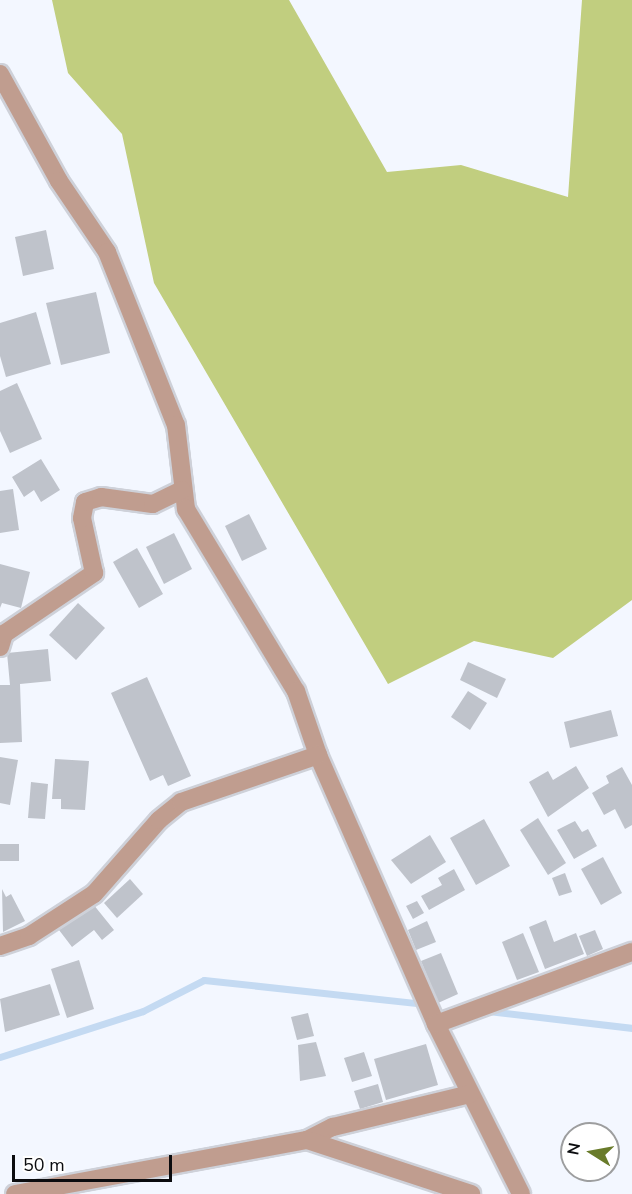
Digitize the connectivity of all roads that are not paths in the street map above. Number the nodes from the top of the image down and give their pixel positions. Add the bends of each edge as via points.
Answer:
1 (0, 74) edge
2 (182, 490) junction
3 (0, 647) edge
4 (318, 755) junction
5 (0, 946) edge
6 (632, 952) edge
7 (436, 1024) junction
8 (470, 1094) junction
9 (307, 1140) junction
10 (15, 1194) edge
11 (471, 1194) edge
12 (521, 1194) edge

1 - 2 street via 58,181 107,252 176,425
2 - 3 street via 153,504 101,497 85,502 82,518 94,573 4,634
2 - 4 street via 186,509 296,691
4 - 5 street via 181,802 159,820 94,894 29,936
4 - 7 street
6 - 7 street
7 - 8 street
8 - 9 street via 333,1127
8 - 12 street
9 - 10 street
9 - 11 street

